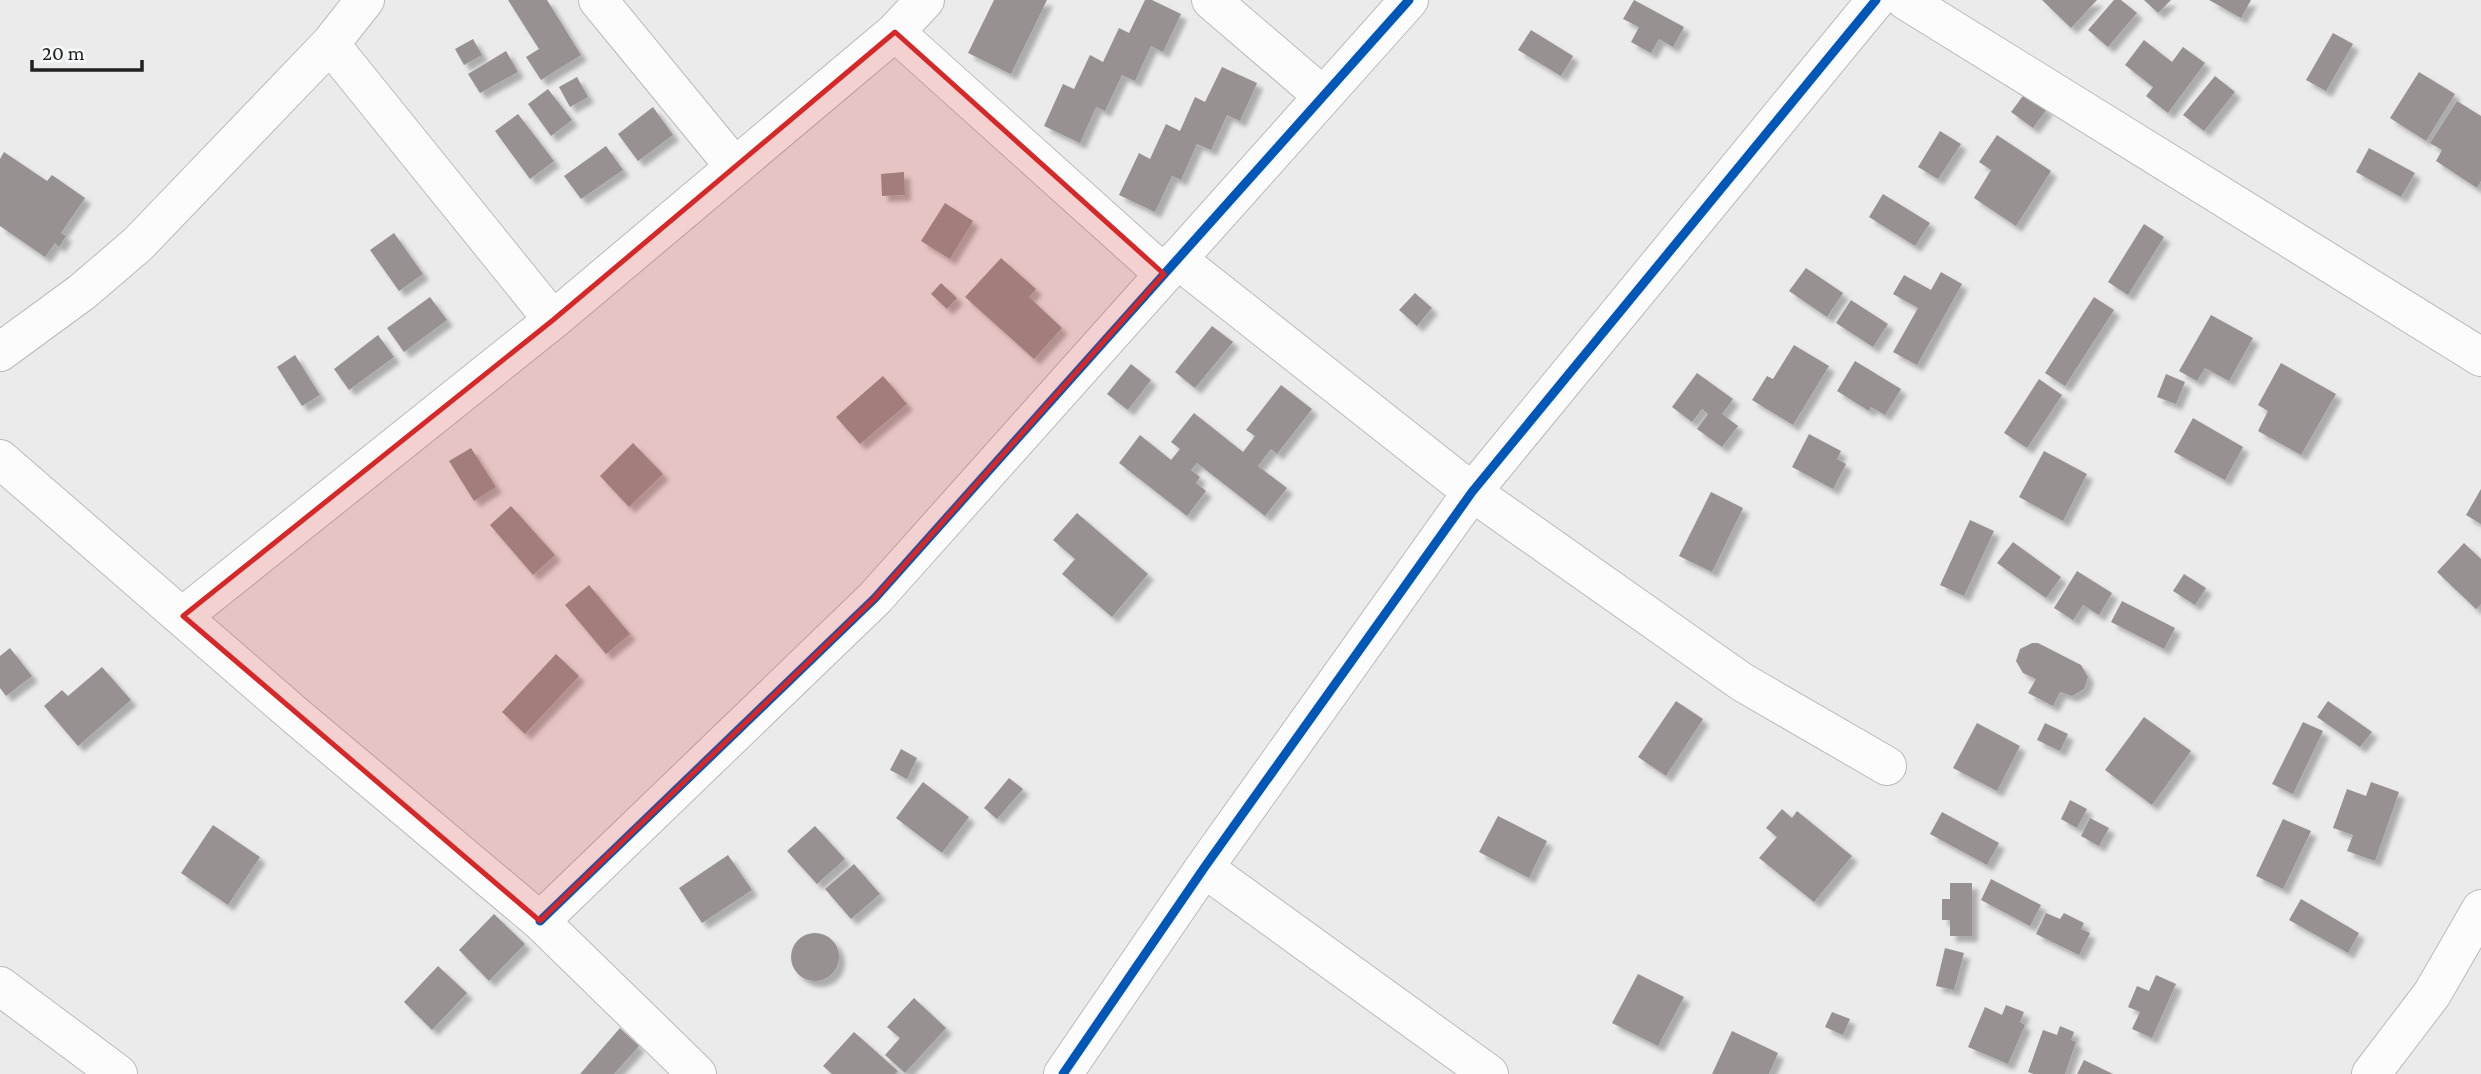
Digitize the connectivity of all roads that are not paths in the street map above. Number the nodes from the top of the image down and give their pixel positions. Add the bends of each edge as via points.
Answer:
1 (365, 0) edge
2 (598, 0) edge
3 (925, 0) edge
4 (1211, 0) edge
5 (1409, 0) edge
6 (1876, 0) edge
7 (1905, 0) edge
8 (894, 32) junction
9 (330, 44) junction
10 (1323, 96) junction
11 (735, 167) junction
12 (1171, 267) junction
13 (553, 320) junction
14 (0, 352) edge
15 (2481, 357) edge
16 (0, 459) edge
17 (1472, 492) junction
18 (183, 616) junction
19 (1887, 766) dead end
20 (1204, 868) junction
21 (2481, 909) edge
22 (540, 921) junction
23 (0, 986) edge
24 (1074, 1070) edge
25 (118, 1074) edge
26 (697, 1074) edge
27 (1489, 1074) edge
28 (2371, 1074) edge

1 - 9 street
2 - 11 street
3 - 8 street
4 - 10 street
5 - 10 street
6 - 17 street
7 - 15 street
8 - 11 street
8 - 12 street
9 - 13 street
9 - 14 street via 138,244
10 - 12 street
11 - 13 street
12 - 17 street
12 - 22 street via 875,598
13 - 18 street
16 - 18 street
17 - 19 street via 1742,682
17 - 20 street
18 - 22 street
20 - 24 street
20 - 27 street
21 - 28 street via 2432,994
22 - 26 street
23 - 25 street

